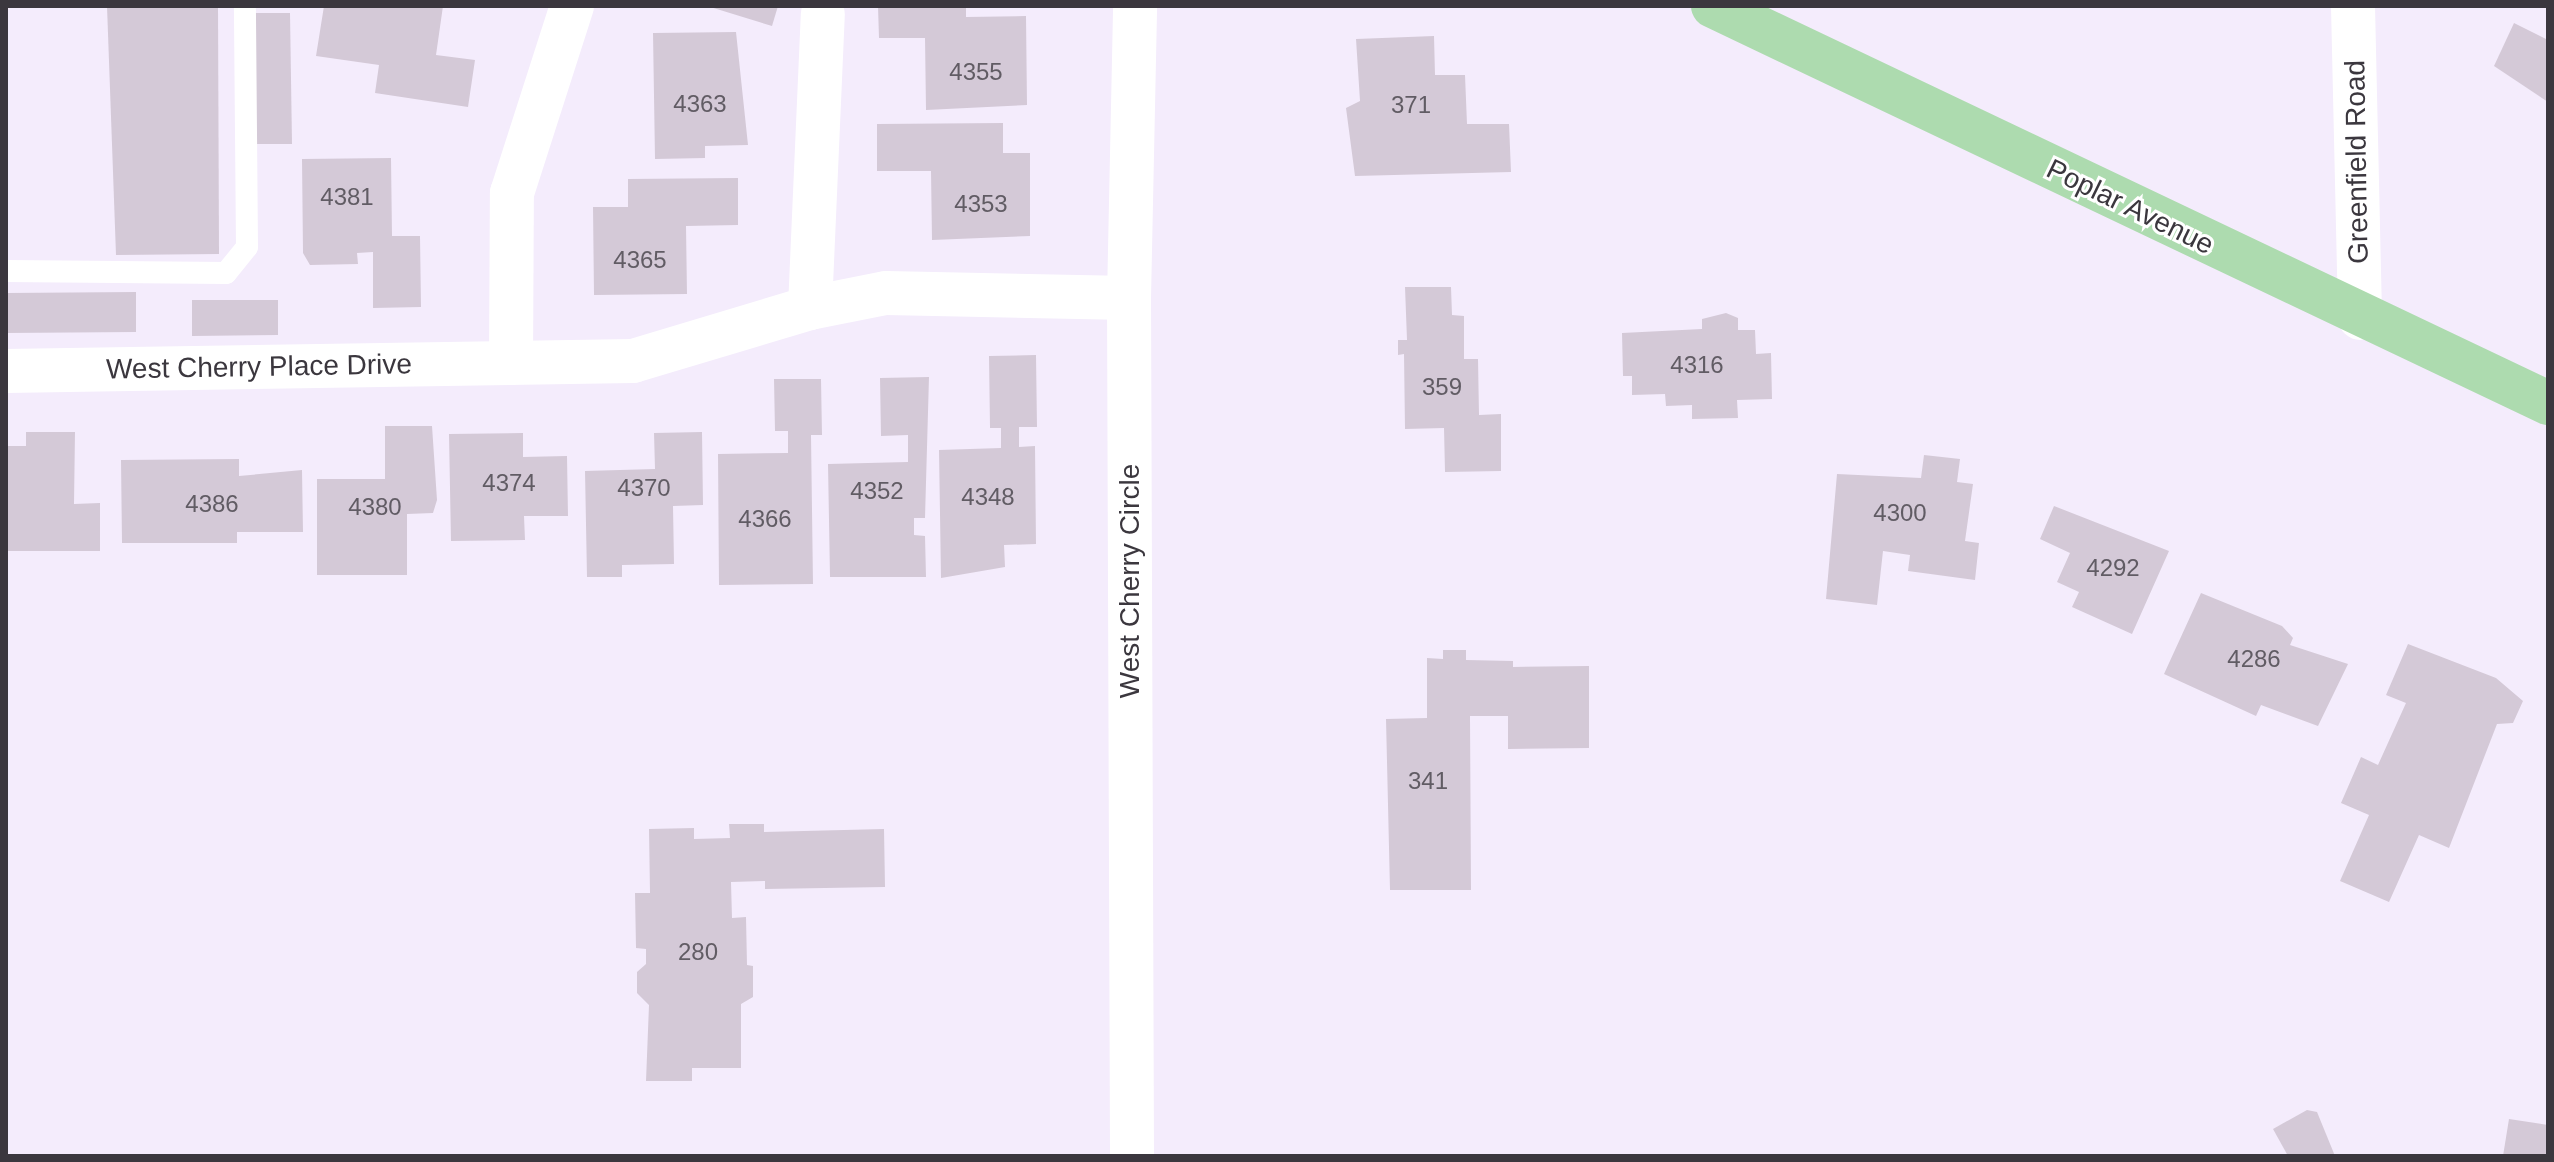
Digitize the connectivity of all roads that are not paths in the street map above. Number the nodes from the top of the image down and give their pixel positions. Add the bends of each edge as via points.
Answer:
1 (245, 6) edge
2 (572, 6) edge
3 (1135, 6) edge
4 (1713, 6) edge
5 (2353, 6) edge
6 (823, 14) dead end
7 (6, 271) edge
8 (1129, 298) junction
9 (810, 308) junction
10 (2360, 318) junction
11 (511, 363) junction
12 (6, 371) edge
13 (2548, 403) edge
14 (1132, 1156) edge

1 - 7 lane via 247,247 226,273
2 - 11 street via 512,193
3 - 8 street, West Cherry Circle
4 - 10 main road, Poplar Avenue
5 - 10 street, Greenfield Road
6 - 9 street
8 - 9 street, West Cherry Place Drive via 886,293
8 - 14 street, West Cherry Circle
9 - 11 street, West Cherry Place Drive via 633,361
10 - 13 main road, Poplar Avenue
11 - 12 street, West Cherry Place Drive

